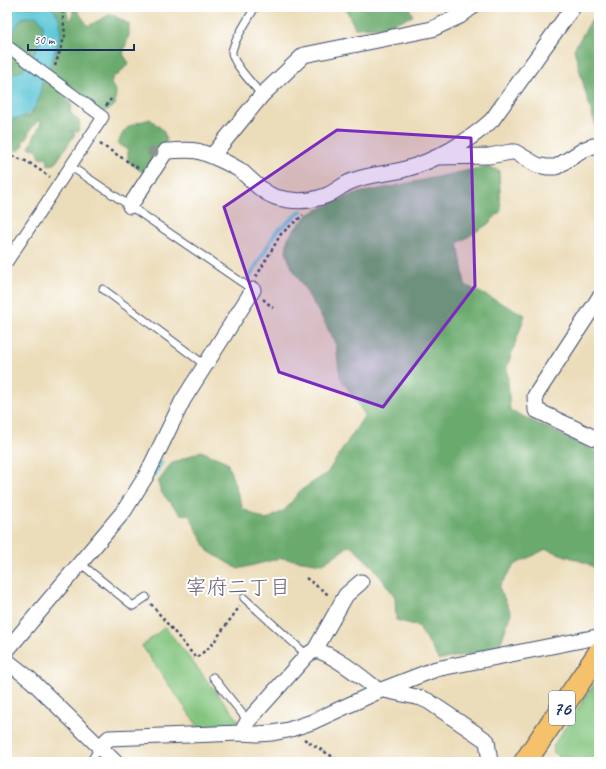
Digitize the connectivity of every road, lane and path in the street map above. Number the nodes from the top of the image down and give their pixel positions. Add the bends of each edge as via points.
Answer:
1 (62, 7) edge
2 (255, 7) edge
3 (472, 7) edge
4 (573, 7) edge
5 (8, 47) edge
6 (49, 76) junction
7 (262, 95) junction
8 (89, 138) junction
9 (599, 146) edge
10 (7, 154) edge
11 (212, 156) junction
12 (438, 157) junction
13 (70, 166) junction
14 (149, 176) junction
15 (59, 183) junction
16 (130, 206) junction
17 (303, 215) dead end
18 (7, 262) edge
19 (103, 289) dead end
20 (252, 289) junction
21 (599, 298) edge
22 (205, 365) junction
23 (598, 439) edge
24 (79, 562) junction
25 (306, 578) dead end
26 (361, 582) dead end
27 (146, 598) joint
28 (244, 599) joint
29 (341, 603) junction
30 (599, 638) edge
31 (7, 650) edge
32 (311, 653) junction
33 (599, 653) edge
34 (7, 661) edge
35 (213, 677) dead end
36 (382, 690) junction
37 (244, 727) junction
38 (288, 730) junction
39 (100, 748) junction
40 (531, 760) edge
41 (90, 762) edge
42 (116, 762) edge
43 (341, 762) edge
44 (490, 762) edge

1 - 6 path via 64,35 60,53
2 - 7 lane via 232,52 235,61
3 - 7 street via 460,16 432,29 304,55
4 - 12 street via 492,120
5 - 6 street
6 - 8 street via 103,117
7 - 11 street
8 - 13 street
8 - 14 path
9 - 12 street via 585,149 556,168 547,168 515,152 489,156
10 - 15 path via 28,162
11 - 12 street via 240,171 256,186 273,196 291,201 326,196 353,180 404,170
11 - 14 street via 196,151 166,151
13 - 15 street
13 - 16 lane
14 - 16 street
15 - 18 street
16 - 20 lane
17 - 20 path via 281,234
19 - 22 lane
20 - 22 street
21 - 23 street via 534,396 536,410
22 - 24 street via 183,400 146,476 124,511
24 - 27 lane via 133,606
24 - 31 street
25 - 29 path
26 - 29 street
27 - 28 path via 196,658 211,646
28 - 32 lane
29 - 32 street
30 - 36 street via 436,669
32 - 36 street via 320,651
32 - 37 street
33 - 40 main road, 76
34 - 39 street via 31,680
35 - 37 lane
36 - 38 street via 312,722
36 - 44 street via 428,701 487,741
37 - 38 street via 257,734
37 - 39 street via 109,738
38 - 43 path
39 - 41 lane
39 - 42 street

